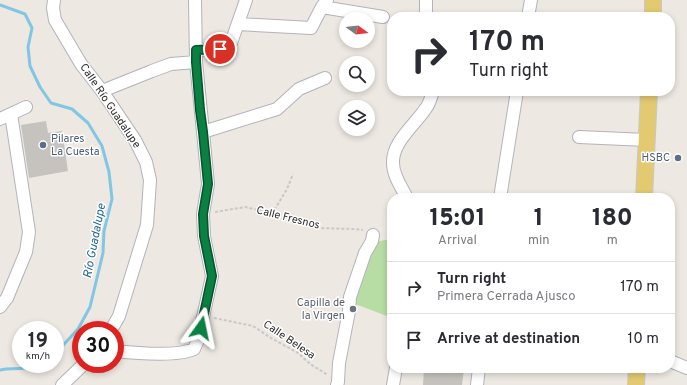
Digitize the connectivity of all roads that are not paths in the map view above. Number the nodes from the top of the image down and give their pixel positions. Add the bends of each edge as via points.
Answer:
1 (54, 0) edge
2 (196, 0) edge
3 (246, 0) edge
4 (426, 0) edge
5 (531, 0) edge
6 (654, 0) edge
7 (325, 4) edge
8 (426, 12) edge
9 (529, 12) edge
10 (653, 12) edge
11 (383, 17) dead end
12 (238, 24) junction
13 (196, 50) junction
14 (196, 62) junction
15 (325, 78) dead end
16 (102, 91) junction
17 (431, 96) edge
18 (516, 96) edge
19 (649, 96) edge
20 (26, 107) dead end
21 (11, 114) junction
22 (0, 119) edge
23 (203, 132) junction
24 (579, 137) dead end
25 (647, 140) junction
26 (404, 193) edge
27 (501, 193) edge
28 (644, 193) edge
29 (373, 234) road end
30 (0, 307) edge
31 (116, 321) edge
32 (124, 351) edge
33 (675, 362) edge
34 (687, 368) edge
35 (75, 373) edge
36 (395, 373) edge
37 (478, 373) edge
38 (637, 373) edge
39 (338, 383) edge
40 (62, 385) edge
41 (393, 385) edge
42 (477, 385) edge
43 (636, 385) edge

1 - 16 street, Calle Río Guadalupe via 55,20 81,64
2 - 13 street
3 - 12 street
4 - 8 street
5 - 9 street
6 - 10 main road
7 - 11 street
7 - 12 street via 311,28
12 - 13 street via 231,43 226,47
13 - 14 street
14 - 16 street via 171,64
14 - 23 street
15 - 23 street via 299,89 277,110
16 - 31 street, Calle Río Guadalupe via 135,140 146,162 150,180 147,225
17 - 26 street via 427,107 394,152 393,164
18 - 27 street
19 - 25 main road
20 - 21 street
21 - 22 street
21 - 30 street via 29,232 26,252 7,298
23 - 32 street via 208,184 203,214 204,236 212,276 196,345 189,352
24 - 25 street
25 - 28 main road
29 - 39 street via 350,297
33 - 34 street
35 - 40 street
36 - 41 street
37 - 42 street
38 - 43 main road

